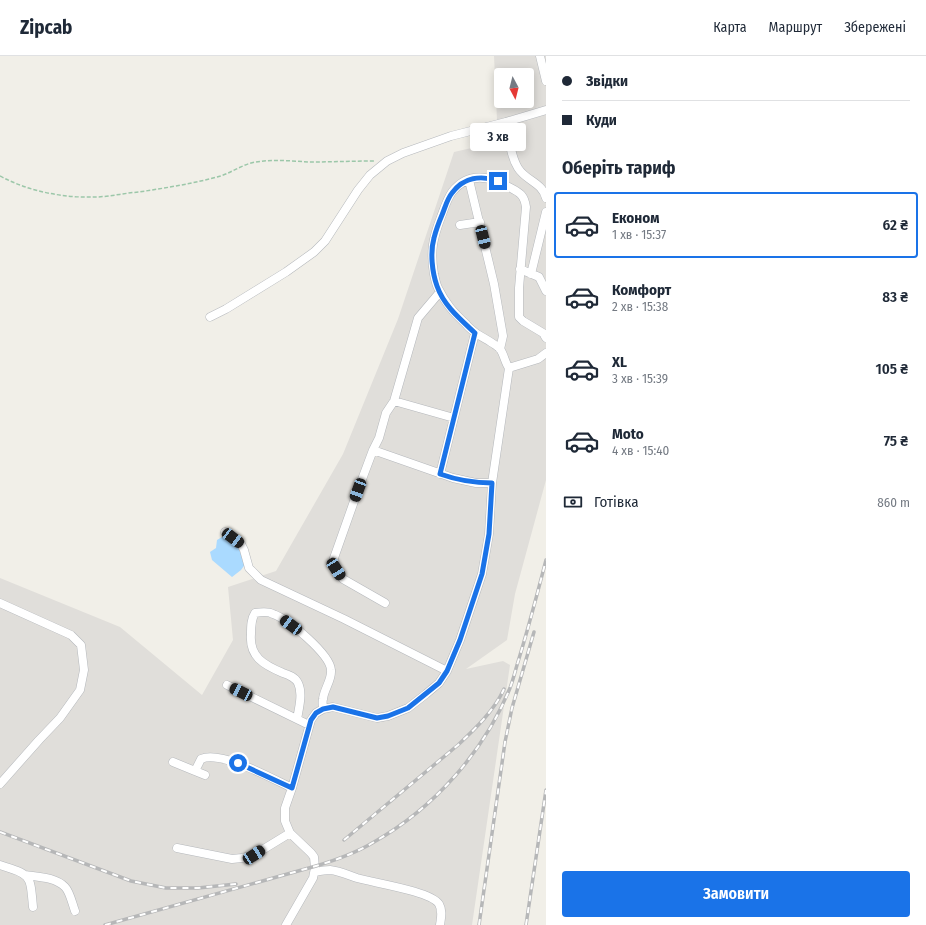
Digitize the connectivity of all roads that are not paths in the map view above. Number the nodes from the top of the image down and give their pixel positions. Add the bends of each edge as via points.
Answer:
1 (540, 56) edge
2 (546, 81) edge
3 (546, 110) edge
4 (506, 122) junction
5 (469, 180) junction
6 (546, 198) edge
7 (546, 212) edge
8 (480, 222) junction
9 (460, 225) dead end
10 (520, 269) junction
11 (531, 274) junction
12 (546, 291) edge
13 (440, 292) junction
14 (210, 317) dead end
15 (475, 333) junction
16 (546, 338) edge
17 (500, 349) junction
18 (546, 354) edge
19 (509, 368) junction
20 (394, 401) junction
21 (454, 418) junction
22 (373, 450) junction
23 (440, 474) junction
24 (492, 483) junction
25 (225, 532) dead end
26 (0, 603) edge
27 (385, 603) dead end
28 (447, 671) junction
29 (227, 685) dead end
30 (323, 709) junction
31 (297, 719) junction
32 (309, 725) junction
33 (173, 762) dead end
34 (195, 771) junction
35 (205, 774) dead end
36 (0, 784) edge
37 (292, 788) junction
38 (290, 833) junction
39 (177, 848) dead end
40 (0, 865) edge
41 (315, 872) junction
42 (25, 875) junction
43 (33, 907) dead end
44 (75, 911) dead end
45 (286, 925) edge
46 (440, 925) edge

1 - 2 lane
3 - 4 lane
4 - 6 lane via 518,168 524,176 541,187
4 - 14 lane via 451,136 386,161 358,190 325,241 314,252 286,272
5 - 8 lane
5 - 10 lane via 489,178 520,192 524,197 526,207
5 - 13 lane via 451,193 434,238 432,265
7 - 11 lane
8 - 9 lane
8 - 17 lane via 503,336
10 - 11 lane
10 - 16 lane via 519,317 543,333
11 - 12 lane via 538,277
13 - 15 lane via 452,311
13 - 20 lane via 418,318
15 - 17 lane
15 - 21 lane
17 - 19 lane
18 - 19 lane
19 - 24 lane
20 - 21 lane
20 - 22 lane via 386,414
21 - 23 lane
22 - 23 lane
22 - 27 lane via 334,558 336,569 342,579
23 - 24 lane via 476,483
24 - 28 lane via 489,534 482,574
25 - 28 lane via 241,544 248,568 261,580
26 - 36 lane via 71,635 81,645 84,670 80,690 60,718
28 - 30 lane via 439,683 408,708 388,716 377,718 333,707
29 - 31 lane
30 - 31 lane via 323,700 331,676 327,659 309,638 273,613 255,613 252,617 250,638 252,649 270,668 297,681 300,689
30 - 32 lane via 316,713
31 - 32 lane
32 - 37 lane
33 - 34 lane
34 - 35 lane
34 - 37 lane via 201,759 219,757
37 - 38 lane via 285,808 285,821
38 - 39 lane via 254,855 242,858 232,859
38 - 41 lane via 314,857
40 - 42 lane
41 - 45 lane
41 - 46 lane via 338,872 434,899 442,913
42 - 43 lane via 31,887
42 - 44 lane via 58,882 66,888

